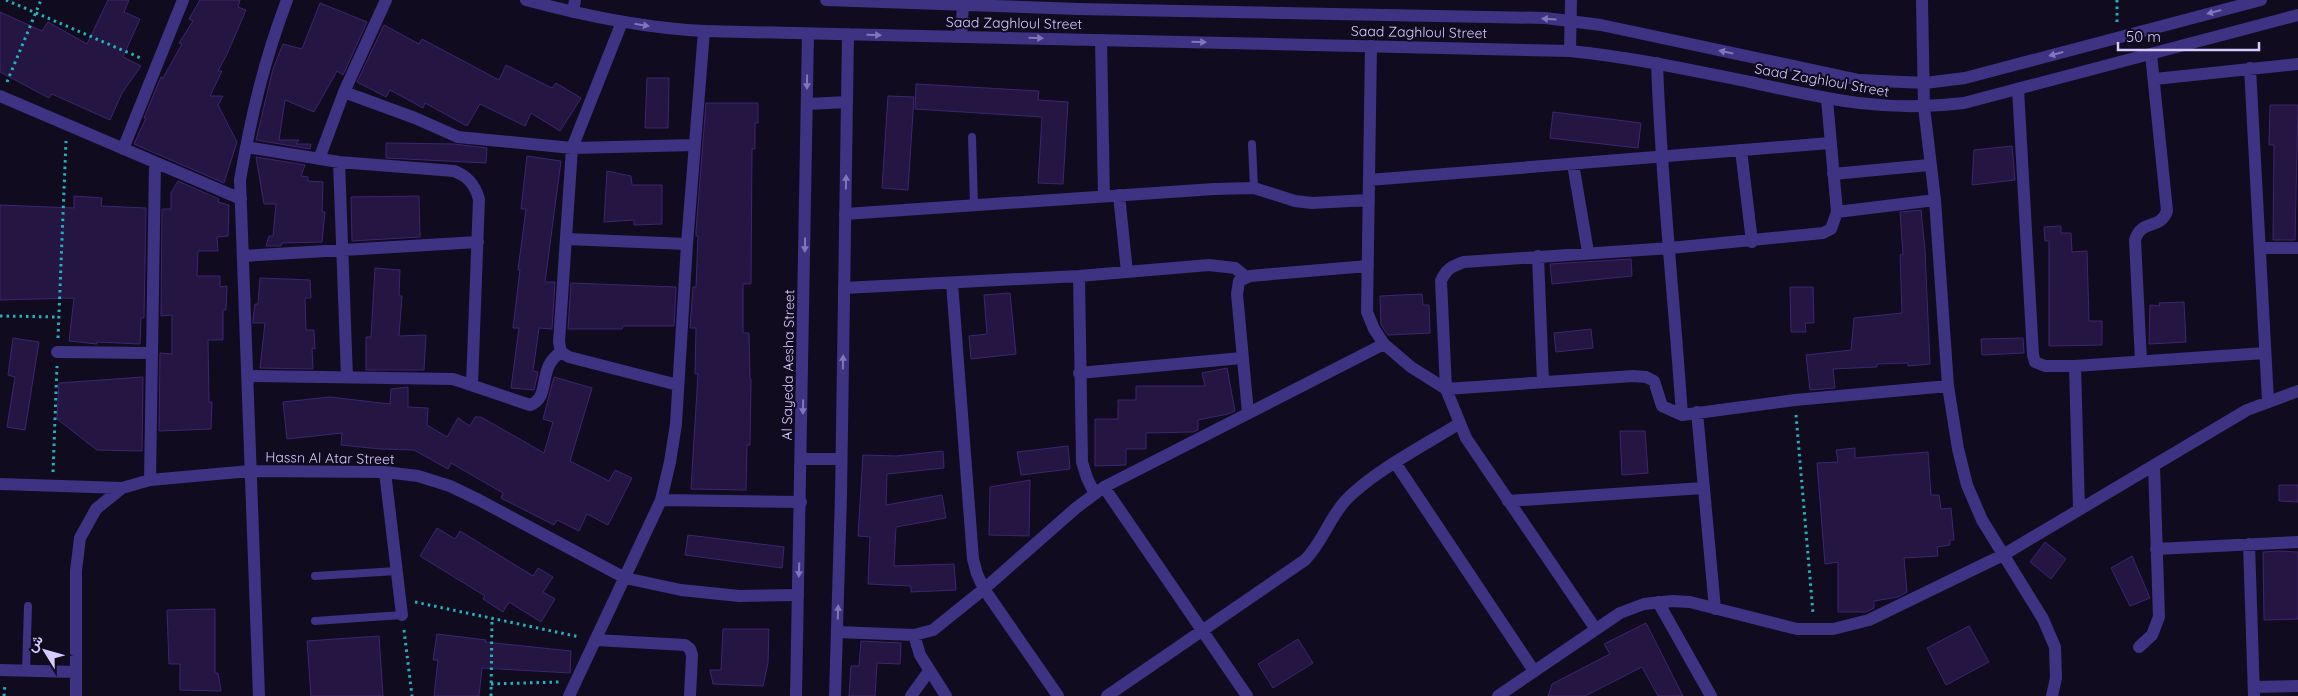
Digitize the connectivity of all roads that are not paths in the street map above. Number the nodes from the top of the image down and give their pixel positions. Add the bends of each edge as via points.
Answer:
1 (183, 0) edge
2 (287, 0) edge
3 (386, 0) edge
4 (526, 0) edge
5 (826, 0) edge
6 (1571, 0) edge
7 (1922, 0) edge
8 (2261, 0) edge
9 (848, 1) edge
10 (962, 4) junction
11 (1080, 4) edge
12 (574, 6) edge
13 (2298, 15) edge
14 (1571, 20) junction
15 (622, 22) junction
16 (704, 31) junction
17 (808, 34) junction
18 (848, 34) junction
19 (961, 37) junction
20 (1101, 40) junction
21 (1371, 46) junction
22 (1570, 51) junction
23 (2151, 54) junction
24 (1656, 62) junction
25 (2298, 64) edge
26 (2250, 68) junction
27 (2155, 78) junction
28 (1925, 83) junction
29 (2018, 88) junction
30 (344, 92) junction
31 (0, 96) edge
32 (1827, 98) junction
33 (847, 102) junction
34 (807, 104) junction
35 (1924, 107) junction
36 (972, 137) dead end
37 (1830, 143) junction
38 (1252, 144) dead end
39 (695, 145) junction
40 (246, 147) junction
41 (572, 148) junction
42 (123, 149) junction
43 (1741, 150) junction
44 (1660, 157) junction
45 (319, 159) junction
46 (339, 162) junction
47 (155, 163) junction
48 (1573, 164) junction
49 (1930, 165) junction
50 (1833, 174) junction
51 (1369, 180) junction
52 (1254, 188) junction
53 (1119, 195) junction
54 (1104, 196) junction
55 (241, 199) junction
56 (1369, 200) junction
57 (1935, 200) junction
58 (974, 205) junction
59 (1837, 212) junction
60 (846, 214) junction
61 (567, 239) junction
62 (478, 242) junction
63 (1752, 242) junction
64 (687, 244) junction
65 (1670, 248) junction
66 (2260, 248) junction
67 (2298, 248) edge
68 (342, 250) junction
69 (1588, 252) junction
70 (243, 256) junction
71 (1538, 256) junction
72 (1368, 266) junction
73 (1127, 272) junction
74 (1079, 276) junction
75 (1246, 277) junction
76 (952, 283) junction
77 (844, 288) junction
78 (1384, 344) junction
79 (58, 352) road end
80 (561, 352) junction
81 (152, 353) junction
82 (2266, 353) junction
83 (1242, 358) junction
84 (2141, 361) junction
85 (2075, 366) junction
86 (1080, 373) junction
87 (246, 376) junction
88 (347, 377) junction
89 (1543, 382) junction
90 (678, 385) junction
91 (472, 386) junction
92 (1948, 386) junction
93 (1446, 389) junction
94 (2298, 391) edge
95 (2268, 401) junction
96 (1697, 412) junction
97 (1248, 413) junction
98 (1682, 415) junction
99 (1460, 423) junction
100 (802, 459) junction
101 (841, 459) junction
102 (1396, 464) junction
103 (2154, 465) junction
104 (250, 471) junction
105 (385, 472) junction
106 (150, 480) junction
107 (0, 484) edge
108 (122, 488) junction
109 (1703, 488) junction
110 (1100, 490) junction
111 (660, 500) junction
112 (1508, 501) junction
113 (801, 502) junction
114 (2079, 510) junction
115 (2298, 542) edge
116 (2249, 544) junction
117 (2156, 549) junction
118 (2003, 555) junction
119 (397, 571) junction
120 (315, 576) dead end
121 (625, 578) junction
122 (984, 589) junction
123 (798, 595) junction
124 (1658, 602) junction
125 (28, 606) dead end
126 (1715, 609) junction
127 (402, 615) joint
128 (315, 622) dead end
129 (1595, 628) junction
130 (1202, 631) junction
131 (837, 632) junction
132 (914, 635) junction
133 (596, 640) junction
134 (2139, 647) dead end
135 (0, 670) edge
136 (26, 671) junction
137 (929, 671) junction
138 (1534, 671) junction
139 (76, 672) junction
140 (2298, 686) edge
141 (2254, 692) edge
142 (76, 696) edge
143 (259, 696) edge
144 (569, 696) edge
145 (690, 696) edge
146 (796, 696) edge
147 (835, 696) edge
148 (911, 696) edge
149 (946, 696) edge
150 (1058, 696) edge
151 (1107, 696) edge
152 (1247, 696) edge
153 (1498, 696) edge
154 (1710, 696) edge
155 (2052, 696) edge

1 - 42 street
2 - 40 street via 266,60
3 - 30 street
4 - 12 street, Saad Zaghloul Street
5 - 9 street, Saad Zaghloul Street
6 - 14 street
7 - 28 street
8 -> 28 street, Saad Zaghloul Street via 1965,78
9 - 10 street, Saad Zaghloul Street
10 - 11 street, Saad Zaghloul Street
10 - 19 street
14 -> 11 street, Saad Zaghloul Street
12 - 15 street, Saad Zaghloul Street
13 - 23 street, Saad Zaghloul Street
14 - 22 street
28 -> 14 street, Saad Zaghloul Street via 1859,80
15 -> 16 street, Saad Zaghloul Street
15 - 41 street
16 - 17 street, Saad Zaghloul Street
16 - 39 street
17 - 18 street, Saad Zaghloul Street
17 -> 34 street, Al Sayeda Aesha Street
18 -> 19 street, Saad Zaghloul Street
18 - 33 street
19 -> 20 street, Saad Zaghloul Street
20 -> 21 street, Saad Zaghloul Street
20 - 54 street
21 - 22 street, Saad Zaghloul Street
21 - 51 street
22 - 24 street, Saad Zaghloul Street
23 - 27 street
23 - 29 street, Saad Zaghloul Street
24 - 32 street, Saad Zaghloul Street
24 - 44 street
25 - 26 street
26 - 27 street
26 - 66 street
27 - 84 street via 2168,212 2160,222 2137,231 2134,240
28 - 35 street
29 - 35 street, Saad Zaghloul Street via 1964,103
29 - 85 street via 2032,355 2042,366
30 - 41 street via 458,137
30 - 45 street
31 - 42 street
32 - 35 street, Saad Zaghloul Street via 1887,107
32 - 37 street
33 - 34 street
60 -> 33 street
34 -> 100 street, Al Sayeda Aesha Street
35 - 49 street
36 - 58 lane
37 - 43 street
37 - 50 street
38 - 52 lane
39 - 41 street
39 - 64 street
40 - 45 street
40 - 55 street via 240,180
41 - 61 street
42 - 47 street
43 - 44 street
43 - 63 street
44 - 48 street
44 - 65 street
45 - 46 street
46 - 62 street via 447,170 461,174 472,183 479,199
46 - 68 street
47 - 55 street
47 - 81 street
48 - 51 street
48 - 69 street
49 - 50 street
49 - 57 street
50 - 59 street
51 - 56 street
52 - 53 street
52 - 56 street via 1312,203
53 - 54 street
53 - 73 street
54 - 58 street
55 - 70 street
56 - 72 street
57 - 59 street
57 - 92 street
58 - 60 street
59 - 63 street via 1831,229 1824,233
60 - 77 street
61 - 64 street
61 - 80 street via 559,342
62 - 68 street
62 - 91 street
63 - 65 street
64 - 90 street
65 - 69 street
65 - 98 street
66 - 67 street
66 - 82 street
68 - 70 street
68 - 88 street
69 - 71 street
70 - 87 street
71 - 89 street
71 - 93 street via 1464,262 1450,267 1444,274 1441,281
72 - 75 street
72 - 78 street via 1368,312
73 - 74 street
73 - 75 street via 1222,265 1235,268
74 - 76 street
74 - 86 street
75 - 83 street via 1239,281 1237,289
76 - 77 street
76 - 122 street via 973,559
101 -> 77 street
78 - 93 street via 1411,367
78 - 97 street
79 - 81 street
80 - 90 street via 569,357
80 - 91 street via 552,357 547,366 541,397 530,405
81 - 106 street
82 - 84 street
82 - 95 street
83 - 86 street
83 - 97 street
84 - 85 street
85 - 114 street
86 - 110 street via 1082,462 1087,478
87 - 88 street
87 - 104 street
88 - 91 street via 453,379
89 - 93 street
89 - 98 street via 1646,377 1654,381 1662,406
90 - 111 street via 673,443
92 - 96 street
92 - 118 street via 1967,485 1982,520
93 - 99 street
94 - 95 street
95 - 103 street
96 - 98 street
96 - 109 street
97 - 110 street
99 - 102 street
99 - 112 street via 1476,455
100 - 101 street
100 - 113 street, Al Sayeda Aesha Street
131 -> 101 street
102 - 130 street via 1361,486 1345,501 1321,541 1305,560
102 - 138 street
103 - 114 street
103 - 117 street
104 - 105 street, Hassn Al Atar Street
104 - 106 street, Hassn Al Atar Street
104 - 143 street
105 - 119 street
105 - 121 street, Hassn Al Atar Street via 418,476 450,486
106 - 108 street, Hassn Al Atar Street
107 - 108 street
108 - 139 street, Hassn Al Atar Street via 96,509 80,538 76,571
109 - 112 street
109 - 126 street
110 - 122 street
110 - 130 street
111 - 113 street
111 - 121 street
112 - 129 street
113 -> 123 street, Al Sayeda Aesha Street
114 - 118 street
115 - 116 street
116 - 117 street
116 - 141 street
117 - 134 street via 2159,617 2152,635
118 - 126 street via 1852,626 1815,630 1796,628
118 - 155 street via 2043,619 2055,647 2056,678
119 - 120 lane
119 - 127 street
121 - 123 street, Hassn Al Atar Street via 681,590 739,596
121 - 133 street
122 - 132 street via 933,630
122 - 150 street
123 - 146 street, Al Sayeda Aesha Street
124 - 126 street via 1690,602
124 - 129 street via 1620,613
124 - 154 street
125 - 136 lane
127 - 128 lane
129 - 138 street
130 - 151 street
130 - 152 street
131 - 132 street
131 - 147 street
132 - 137 street
133 - 144 street
133 - 145 street via 685,645 692,655
135 - 136 street
136 - 139 street
137 - 148 street
137 - 149 street
138 - 153 street
139 - 142 street, Hassn Al Atar Street
140 - 141 street

